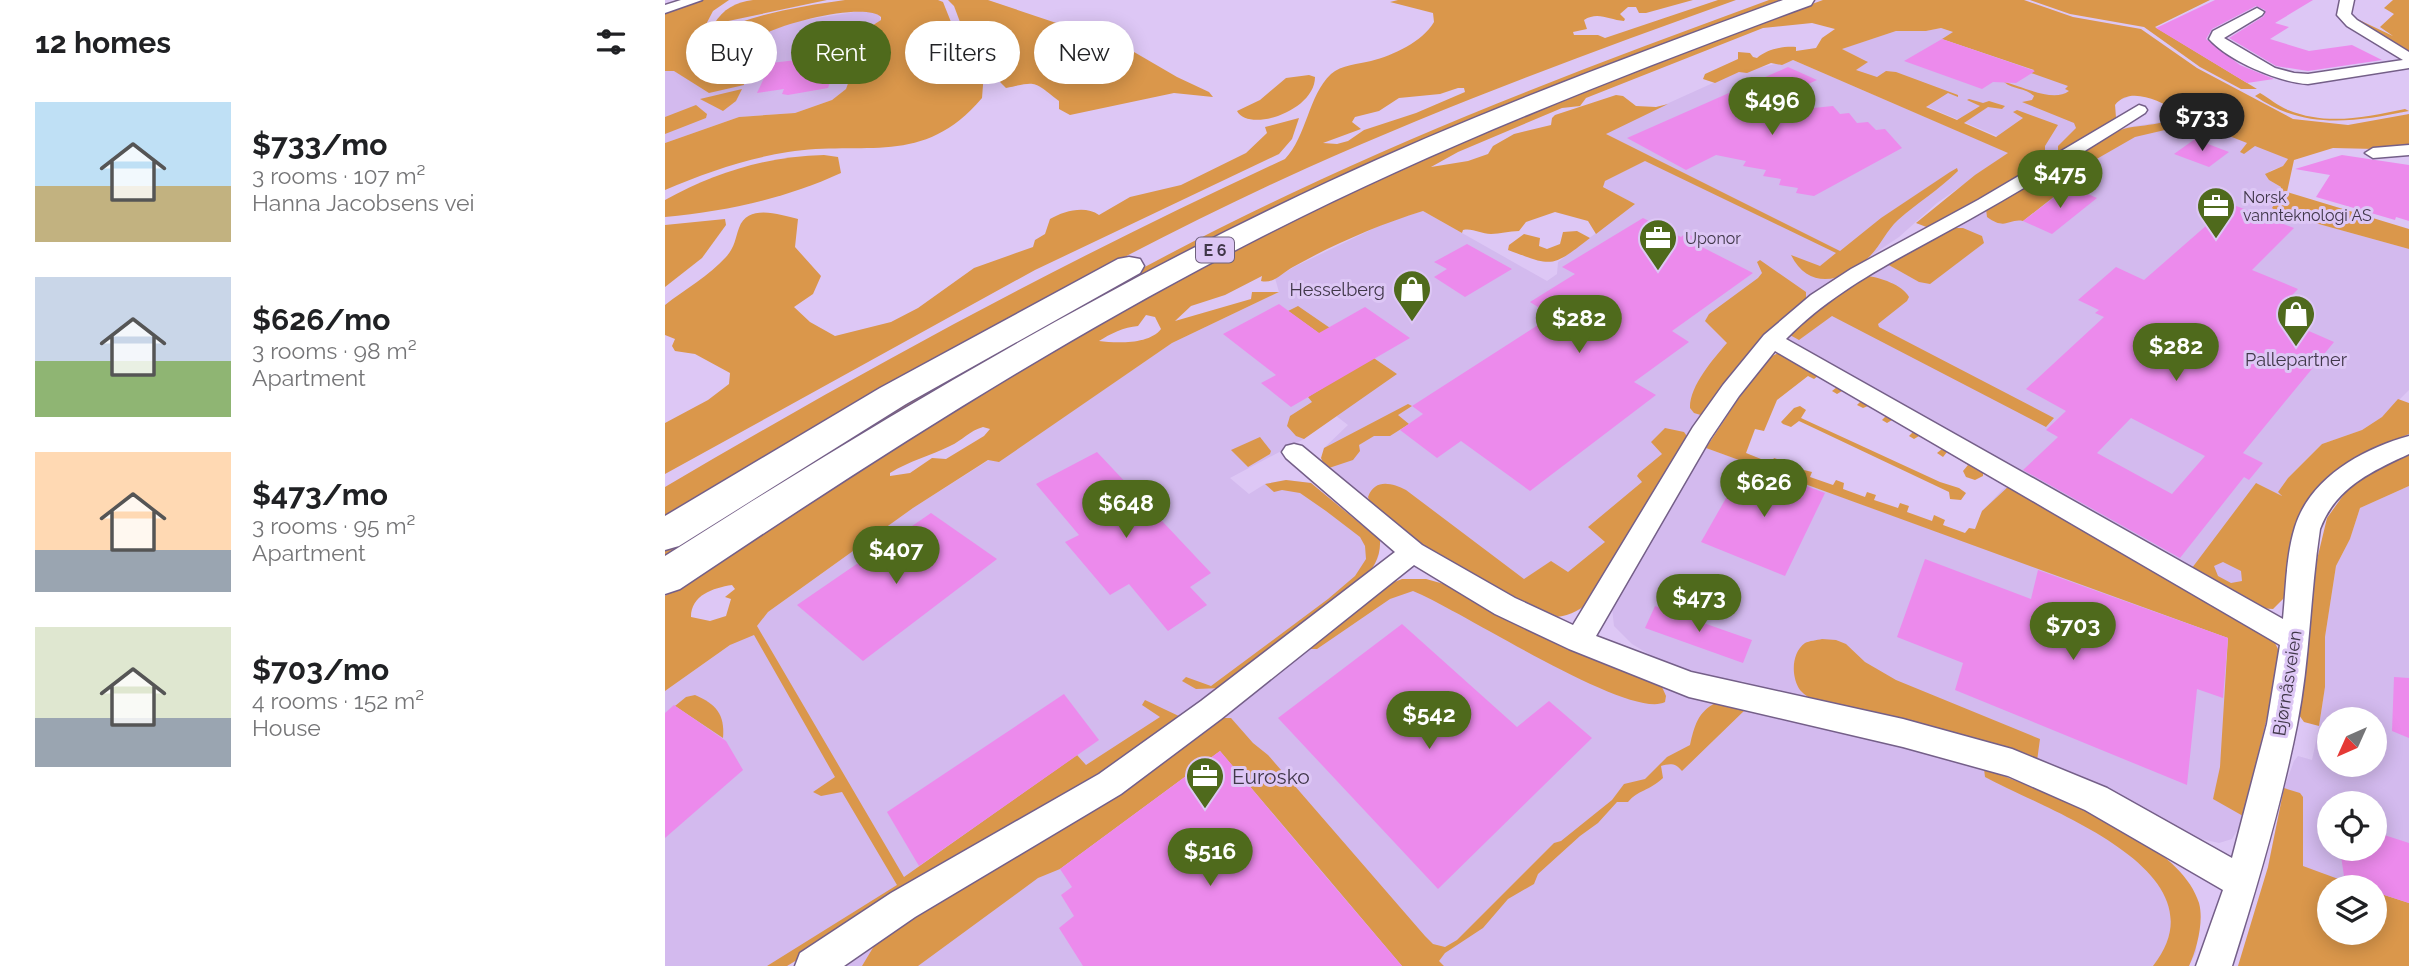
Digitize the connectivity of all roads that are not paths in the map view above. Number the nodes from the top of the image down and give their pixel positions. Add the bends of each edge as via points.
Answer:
1 (695, 0) edge
2 (1756, 0) edge
3 (1803, 0) edge
4 (2347, 0) edge
5 (665, 9) edge
6 (2256, 12) dead end
7 (2409, 58) edge
8 (2409, 64) edge
9 (2139, 110) dead end
10 (2409, 150) edge
11 (2373, 153) dead end
12 (1772, 340) junction
13 (2409, 444) edge
14 (1294, 452) dead end
15 (665, 535) edge
16 (1413, 552) junction
17 (665, 577) edge
18 (2295, 640) junction
19 (1579, 641) junction
20 (2242, 883) junction
21 (813, 966) edge
22 (2214, 966) edge

1 - 5 street
2 - 15 highway, E 6 via 1489,99 1228,216 893,396
3 - 17 highway, E 6 via 1540,99 1240,237 961,391
4 - 7 street via 2345,17
6 - 8 street via 2216,39 2277,75 2308,79
9 - 12 street via 1869,267 1801,313
10 - 11 street
12 - 18 street
12 - 19 street via 1705,425
13 - 18 street, Bjørnåsveien via 2359,467 2330,489 2314,510 2302,560
14 - 16 street
16 - 19 street via 1505,606
16 - 21 street via 1109,784 904,905
18 - 20 street, Bjørnåsveien via 2282,724
19 - 20 street via 1689,684 2011,763 2096,799
20 - 22 street, Bjørnåsveien

